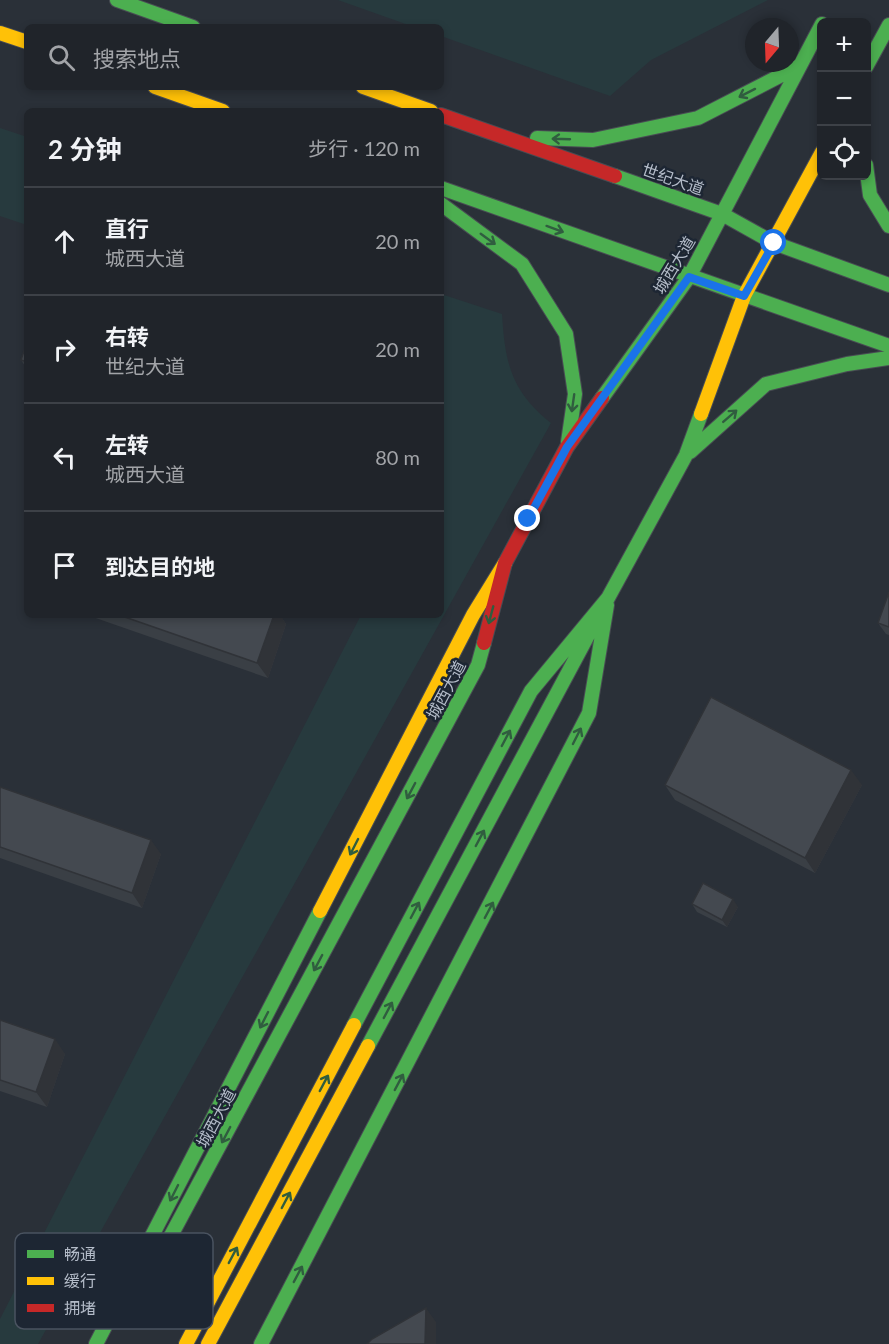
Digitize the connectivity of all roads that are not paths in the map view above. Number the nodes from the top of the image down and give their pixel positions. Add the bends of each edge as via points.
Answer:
1 (117, 0) edge
2 (830, 8) dead end
3 (825, 18) edge
4 (185, 24) edge
5 (889, 25) edge
6 (817, 32) edge
7 (0, 33) edge
8 (24, 41) edge
9 (871, 59) edge
10 (799, 66) edge
11 (787, 72) edge
12 (796, 72) edge
13 (164, 90) edge
14 (372, 90) edge
15 (214, 108) edge
16 (422, 108) edge
17 (444, 116) edge
18 (505, 137) junction
19 (817, 161) edge
20 (868, 180) edge
21 (444, 189) edge
22 (444, 206) edge
23 (722, 214) junction
24 (889, 226) edge
25 (774, 243) junction
26 (689, 277) junction
27 (889, 285) edge
28 (744, 296) junction
29 (889, 346) edge
30 (889, 358) edge
31 (567, 447) junction
32 (686, 455) junction
33 (505, 563) junction
34 (608, 598) junction
35 (154, 1233) edge
36 (173, 1233) edge
37 (213, 1293) edge
38 (104, 1329) edge
39 (122, 1329) edge
40 (194, 1329) edge
41 (119, 1334) dead end
42 (96, 1344) edge
43 (186, 1344) edge
44 (208, 1344) edge
45 (261, 1344) edge

1 - 4 main road
2 - 3 main road, 城西大道
5 - 9 main road
6 - 10 main road, 城西大道
7 - 8 main road
11 -> 18 main road via 698,118 593,140
12 - 23 main road, 城西大道
13 - 15 main road
14 - 16 main road
17 - 18 main road, 世纪大道
18 - 23 main road, 世纪大道
19 - 25 main road
20 - 24 main road via 870,195
21 -> 26 main road
22 -> 31 main road via 522,264 566,334 575,394
23 - 25 main road, 世纪大道
23 - 26 main road, 城西大道
25 - 27 main road, 世纪大道
25 - 28 main road
26 - 28 main road
26 - 31 main road, 城西大道
28 - 29 main road
28 - 32 main road
32 -> 30 main road via 766,384
31 - 33 main road, 城西大道
32 - 34 main road
33 -> 35 main road via 473,615
33 -> 36 main road, 城西大道 via 478,665
37 -> 34 main road via 531,691
44 -> 34 main road
45 -> 34 main road via 589,713
38 -> 42 main road
39 -> 41 main road, 城西大道
43 -> 40 main road

